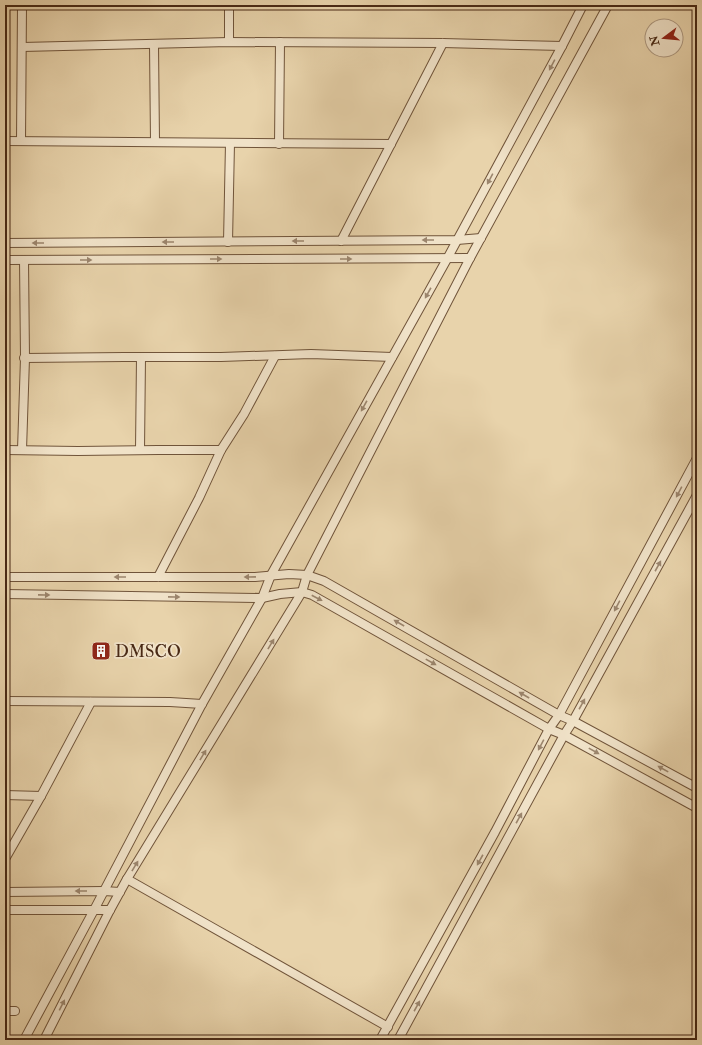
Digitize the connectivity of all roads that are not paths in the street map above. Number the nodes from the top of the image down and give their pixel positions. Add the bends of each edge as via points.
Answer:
1 (22, 5) edge
2 (229, 5) edge
3 (583, 5) edge
4 (608, 5) edge
5 (229, 42) junction
6 (280, 42) junction
7 (443, 43) junction
8 (154, 44) junction
9 (562, 46) junction
10 (22, 47) junction
11 (5, 141) edge
12 (21, 141) junction
13 (155, 142) junction
14 (230, 143) junction
15 (279, 144) junction
16 (391, 144) junction
17 (481, 238) junction
18 (457, 240) junction
19 (341, 241) junction
20 (228, 242) junction
21 (5, 243) edge
22 (470, 258) junction
23 (447, 259) junction
24 (5, 260) edge
25 (24, 260) junction
26 (275, 356) junction
27 (141, 357) junction
28 (392, 357) junction
29 (24, 358) junction
30 (5, 450) edge
31 (22, 450) junction
32 (140, 450) junction
33 (221, 450) junction
34 (697, 458) edge
35 (697, 495) edge
36 (307, 575) junction
37 (271, 576) junction
38 (5, 577) edge
39 (158, 577) junction
40 (302, 592) junction
41 (5, 594) edge
42 (262, 598) junction
43 (5, 701) edge
44 (91, 702) junction
45 (202, 704) junction
46 (559, 715) junction
47 (573, 721) junction
48 (549, 729) junction
49 (564, 735) junction
50 (697, 788) edge
51 (5, 795) edge
52 (41, 796) junction
53 (697, 808) edge
54 (5, 859) edge
55 (127, 879) junction
56 (104, 891) junction
57 (5, 892) edge
58 (120, 892) junction
59 (5, 910) edge
60 (94, 910) junction
61 (110, 910) junction
62 (5, 1011) edge
63 (15, 1011) dead end
64 (388, 1026) junction
65 (24, 1040) edge
66 (44, 1040) edge
67 (380, 1040) edge
68 (398, 1040) edge

1 - 10 street
2 - 5 street
3 - 9 street
4 - 17 street
5 - 6 street
5 - 8 street
6 - 7 street
6 - 15 street
7 - 9 street
7 - 16 street
8 - 10 street
8 - 13 street
9 -> 18 street
10 - 12 street
11 - 12 street
12 - 13 street
13 - 14 street
14 - 15 street
14 - 20 street
15 - 16 street
16 - 19 street
17 - 18 street
17 - 22 street
18 -> 19 street
18 - 23 street
19 -> 20 street
20 -> 21 street
22 - 23 street
22 - 36 street
25 -> 23 street
23 -> 28 street
24 - 25 street
25 - 29 street
26 - 27 street
26 - 28 street via 311,354
26 - 33 street via 244,414
27 - 29 street
27 - 32 street
28 -> 37 street
29 - 31 street
30 - 31 street
31 - 32 street
32 - 33 street
33 - 39 street
34 -> 46 street
47 -> 35 street
36 - 37 street
36 - 40 street
46 -> 36 street via 324,581
37 -> 39 street
37 - 42 street
39 -> 38 street
40 - 42 street
40 -> 48 street via 312,595
55 -> 40 street
41 -> 42 street
42 - 45 street
43 - 44 street
44 - 45 street
44 - 52 street
45 - 56 street
46 - 47 street
46 - 48 street
47 - 49 street
50 -> 47 street
48 - 49 street
48 -> 64 street
49 -> 53 street
68 -> 49 street
51 - 52 street
52 - 54 street
55 - 58 street
55 - 64 street
56 -> 57 street
56 - 58 street
56 - 60 street
58 - 61 street
59 - 60 street
60 - 61 street
60 - 65 street
66 -> 61 street
62 - 63 street
64 - 67 street

